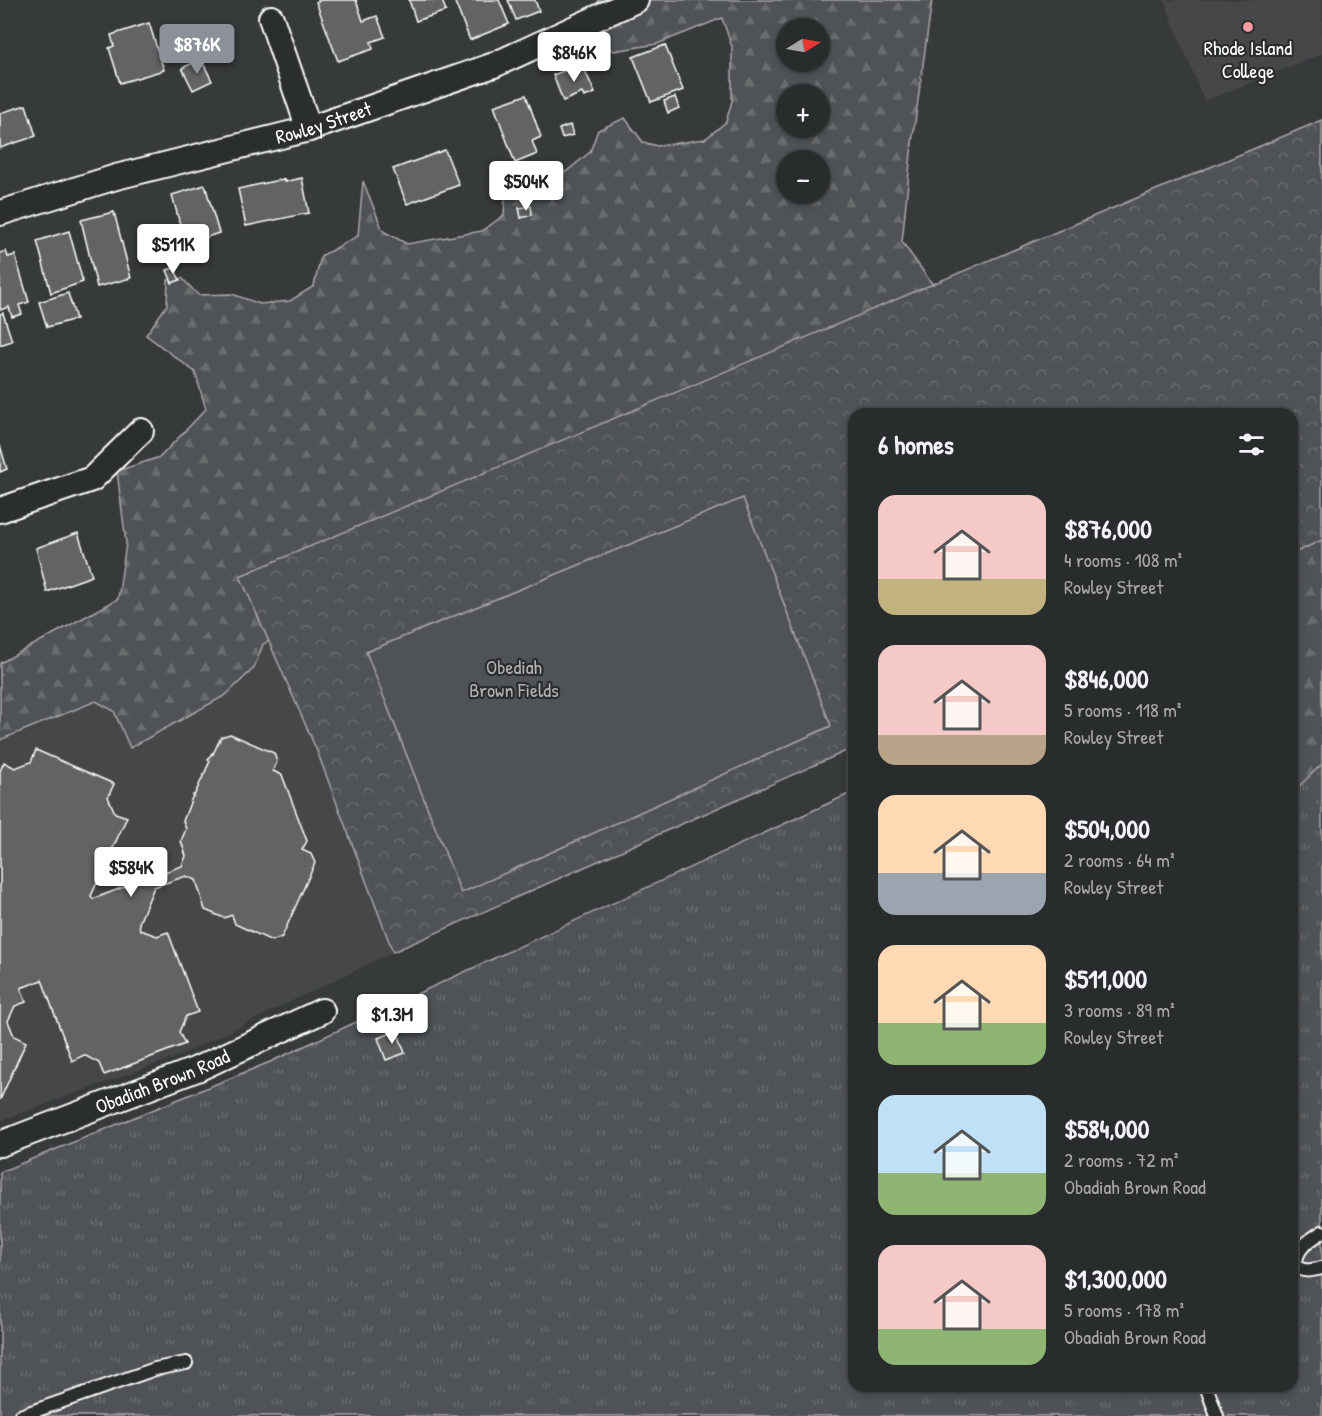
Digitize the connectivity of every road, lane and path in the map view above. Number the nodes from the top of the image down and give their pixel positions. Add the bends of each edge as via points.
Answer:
1 (636, 0) edge
2 (271, 18) dead end
3 (309, 129) junction
4 (0, 213) edge
5 (141, 431) dead end
6 (0, 510) edge
7 (322, 1011) dead end
8 (0, 1144) edge
9 (1322, 1232) edge
10 (1298, 1252) edge
11 (1298, 1268) edge
12 (1322, 1268) edge
13 (186, 1363) dead end
14 (1208, 1392) edge
15 (20, 1416) edge
16 (1217, 1416) edge

1 - 3 street, Rowley Street via 494,65
2 - 3 street
3 - 4 street, Rowley Street via 116,177
5 - 6 street via 92,479
7 - 8 street, Obadiah Brown Road via 197,1069
9 - 10 lane
11 - 12 lane via 1309,1271
13 - 15 lane via 155,1368
14 - 16 lane

